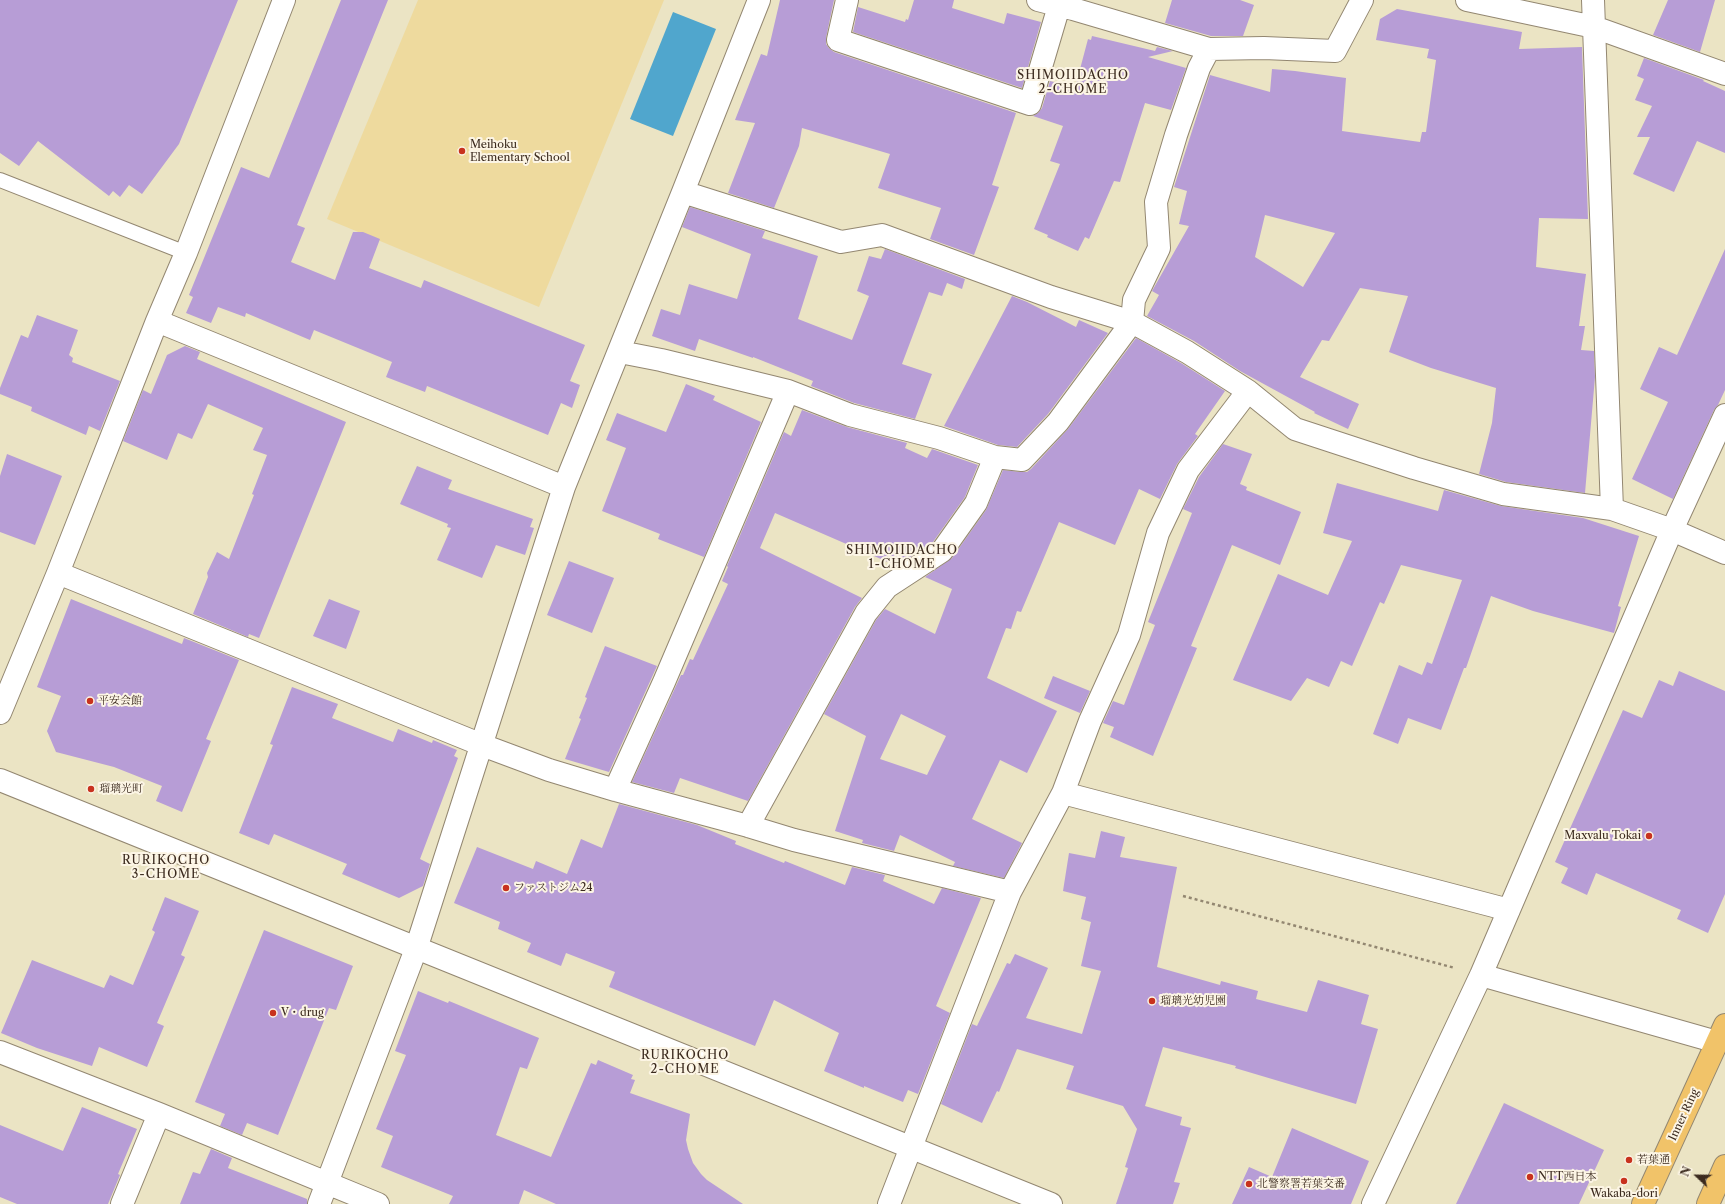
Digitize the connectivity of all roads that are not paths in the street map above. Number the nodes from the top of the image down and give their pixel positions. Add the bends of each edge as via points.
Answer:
1 (284, 0) edge
2 (759, 0) edge
3 (847, 0) edge
4 (1038, 0) edge
5 (1362, 0) edge
6 (1467, 0) edge
7 (1593, 0) edge
8 (1069, 5) edge
9 (1594, 27) junction
10 (1209, 49) junction
11 (1724, 68) edge
12 (0, 180) edge
13 (683, 192) junction
14 (186, 253) junction
15 (157, 321) junction
16 (1132, 322) junction
17 (620, 352) junction
18 (788, 391) junction
19 (1248, 391) junction
20 (1725, 415) edge
21 (995, 457) junction
22 (564, 487) junction
23 (1612, 509) junction
24 (1672, 530) junction
25 (1725, 553) edge
26 (58, 573) junction
27 (0, 712) edge
28 (482, 745) junction
29 (0, 780) edge
30 (615, 790) junction
31 (1063, 793) junction
32 (748, 826) junction
33 (1010, 892) junction
34 (1509, 910) junction
35 (416, 949) junction
36 (1481, 975) junction
37 (1721, 1034) edge
38 (0, 1052) edge
39 (159, 1114) junction
40 (911, 1147) junction
41 (1725, 1166) edge
42 (328, 1183) junction
43 (1716, 1195) edge
44 (122, 1204) edge
45 (319, 1204) edge
46 (378, 1204) edge
47 (889, 1204) edge
48 (1050, 1204) edge
49 (1373, 1204) edge
50 (1643, 1204) edge

1 - 14 street
2 - 13 street
3 - 8 street via 838,40 1030,104
4 - 8 street
5 - 10 street via 1335,51
6 - 9 street
7 - 9 street
8 - 10 street
9 - 11 street
9 - 23 street
10 - 16 street via 1176,135 1156,202 1159,248 1134,300
12 - 14 lane
13 - 16 street via 841,242 882,235 1050,296
13 - 17 street
14 - 15 street
15 - 22 street
15 - 26 street
16 - 19 street via 1187,352
16 - 21 street via 1058,422 1022,460
17 - 18 street
17 - 22 street
18 - 21 street via 850,415 939,438
18 - 30 street
19 - 23 street via 1295,428 1414,468 1503,494
19 - 31 street via 1188,470 1158,533 1128,635 1090,721
20 - 24 street
21 - 32 street via 976,503 942,550 887,587 866,613
22 - 28 street
23 - 24 street
24 - 25 street
24 - 34 street
26 - 27 street
26 - 28 street
28 - 30 street via 549,770
28 - 35 street
29 - 35 street
30 - 32 street
31 - 33 street
31 - 34 street
32 - 33 street via 794,840
33 - 40 street
34 - 36 street
35 - 40 street
35 - 42 street
36 - 37 street
36 - 49 street
37 - 50 main road, Inner Ring
38 - 39 street
39 - 42 street
39 - 44 street
40 - 47 street
40 - 48 street
41 - 43 main road
42 - 45 street
42 - 46 street

